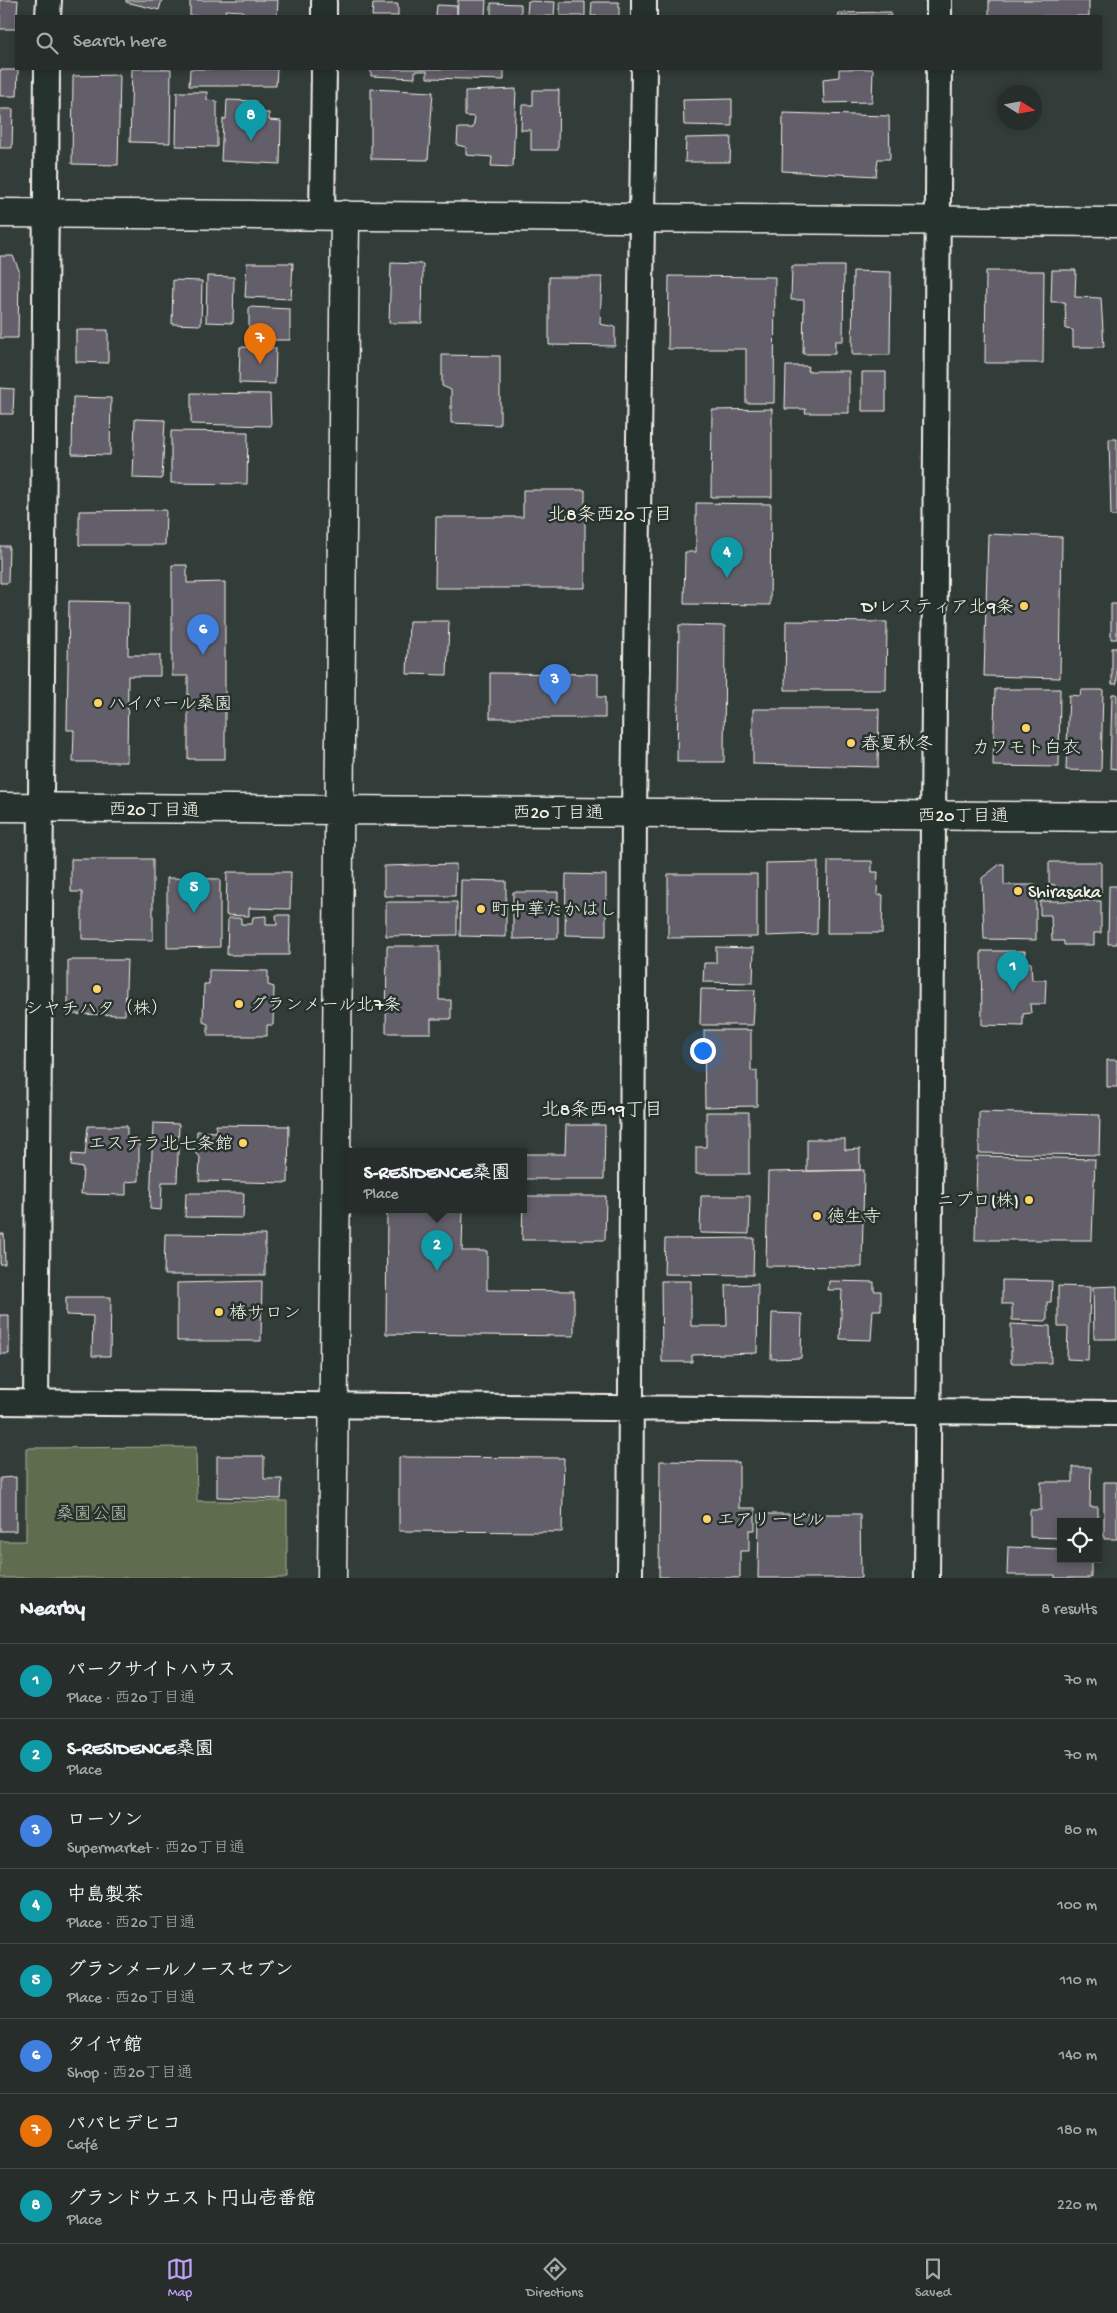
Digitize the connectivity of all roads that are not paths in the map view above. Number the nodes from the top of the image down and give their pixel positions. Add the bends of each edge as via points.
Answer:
1 (48, 0) edge
2 (324, 0) edge
3 (644, 0) edge
4 (939, 0) edge
5 (48, 15) edge
6 (324, 15) edge
7 (644, 15) edge
8 (939, 15) edge
9 (47, 70) edge
10 (324, 70) edge
11 (644, 70) edge
12 (939, 70) edge
13 (0, 213) edge
14 (45, 213) junction
15 (334, 215) junction
16 (642, 218) junction
17 (938, 221) junction
18 (1117, 222) edge
19 (0, 807) edge
20 (41, 808) junction
21 (339, 811) junction
22 (634, 812) junction
23 (933, 815) junction
24 (1117, 817) edge
25 (0, 1402) edge
26 (36, 1402) junction
27 (334, 1405) junction
28 (631, 1407) junction
29 (929, 1411) junction
30 (1117, 1413) edge
31 (332, 1578) edge
32 (630, 1578) edge
33 (927, 1578) edge

1 - 5 street
2 - 6 street
3 - 7 street
4 - 8 street
9 - 14 street
10 - 15 street
11 - 16 street
12 - 17 street
13 - 14 street
14 - 15 street
14 - 20 street
15 - 16 street
15 - 21 street
16 - 17 street
16 - 22 street
17 - 18 street
17 - 23 street
19 - 20 street, 西20丁目通
20 - 21 street, 西20丁目通
20 - 26 street
21 - 22 street, 西20丁目通
21 - 27 street
22 - 23 street, 西20丁目通
22 - 28 street
23 - 24 street, 西20丁目通
23 - 29 street
25 - 26 street
26 - 27 street
27 - 28 street
27 - 31 street
28 - 29 street
28 - 32 street
29 - 30 street
29 - 33 street

